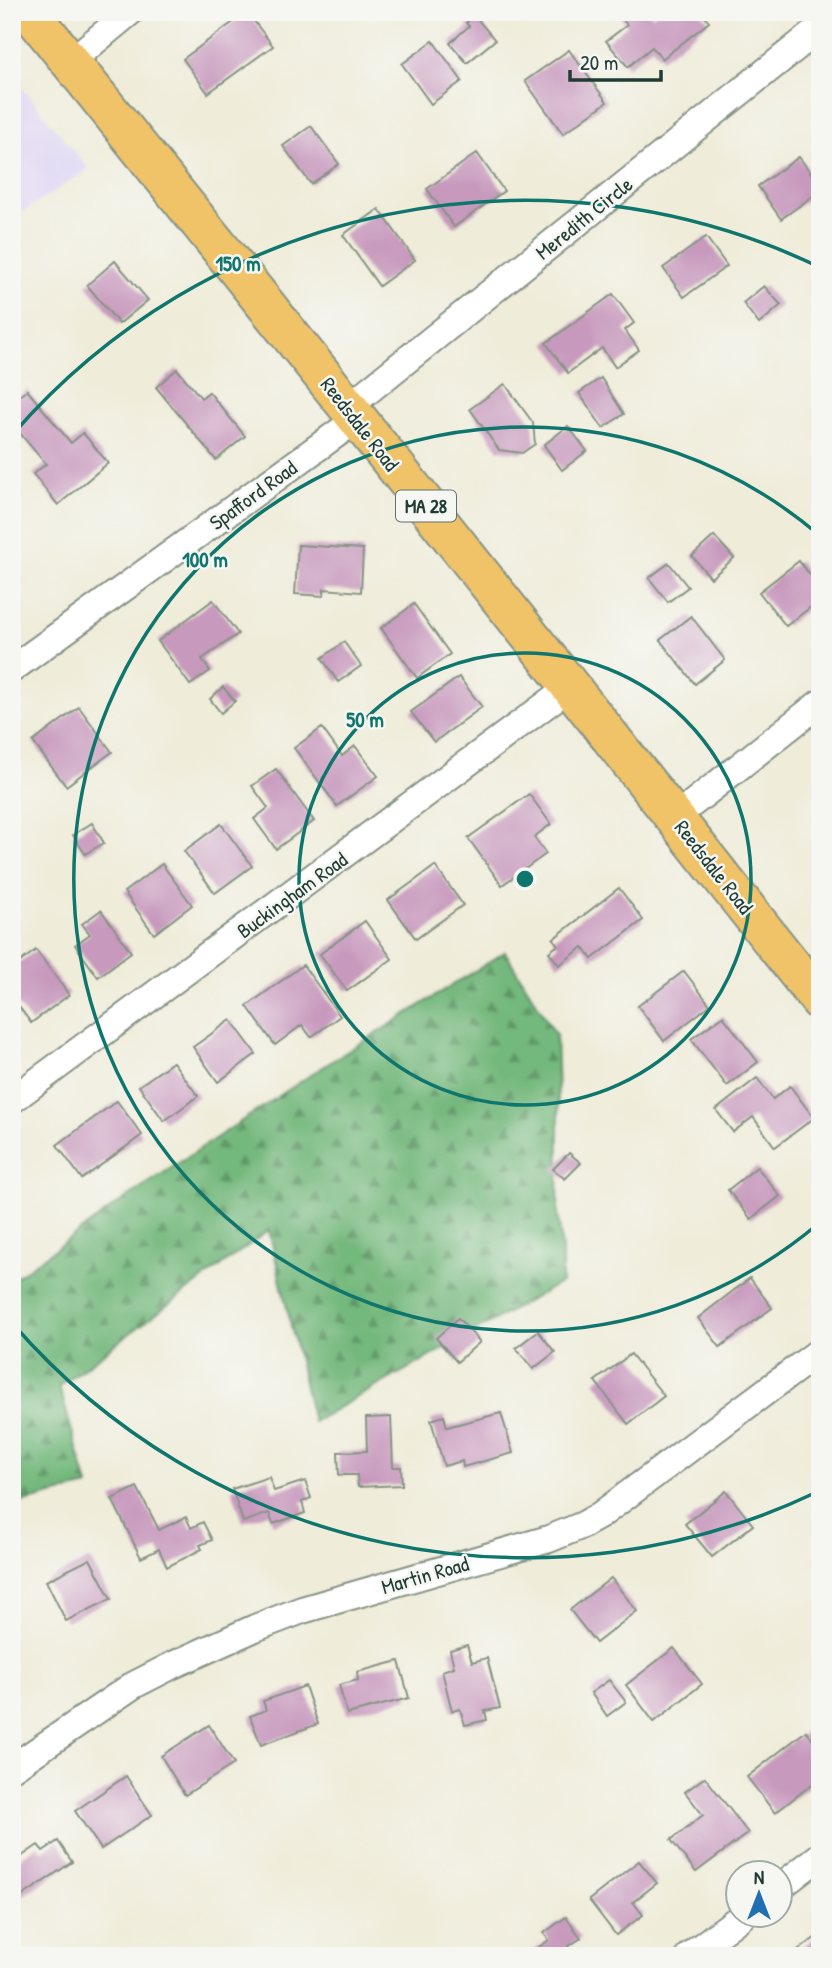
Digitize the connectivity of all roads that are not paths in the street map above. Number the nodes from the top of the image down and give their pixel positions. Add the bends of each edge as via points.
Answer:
1 (30, 12) edge
2 (130, 12) edge
3 (820, 28) edge
4 (71, 61) junction
5 (352, 413) junction
6 (12, 669) edge
7 (570, 687) junction
8 (820, 703) edge
9 (674, 818) junction
10 (820, 1001) edge
11 (12, 1100) edge
12 (820, 1351) edge
13 (12, 1768) edge
14 (820, 1856) edge
15 (794, 1875) edge
16 (724, 1930) edge
17 (689, 1956) edge

1 - 4 main road, Reedsdale Road / MA 28
2 - 4 street
3 - 5 street, Meredith Circle
4 - 5 main road, Reedsdale Road / MA 28
5 - 6 street, Spafford Road
5 - 7 main road, Reedsdale Road / MA 28
7 - 9 main road, Reedsdale Road / MA 28
7 - 11 street, Buckingham Road
8 - 9 street
9 - 10 main road, Reedsdale Road / MA 28
12 - 13 street, Martin Road via 583,1525 549,1539 302,1610 243,1633 132,1686
14 - 15 street
16 - 17 street

